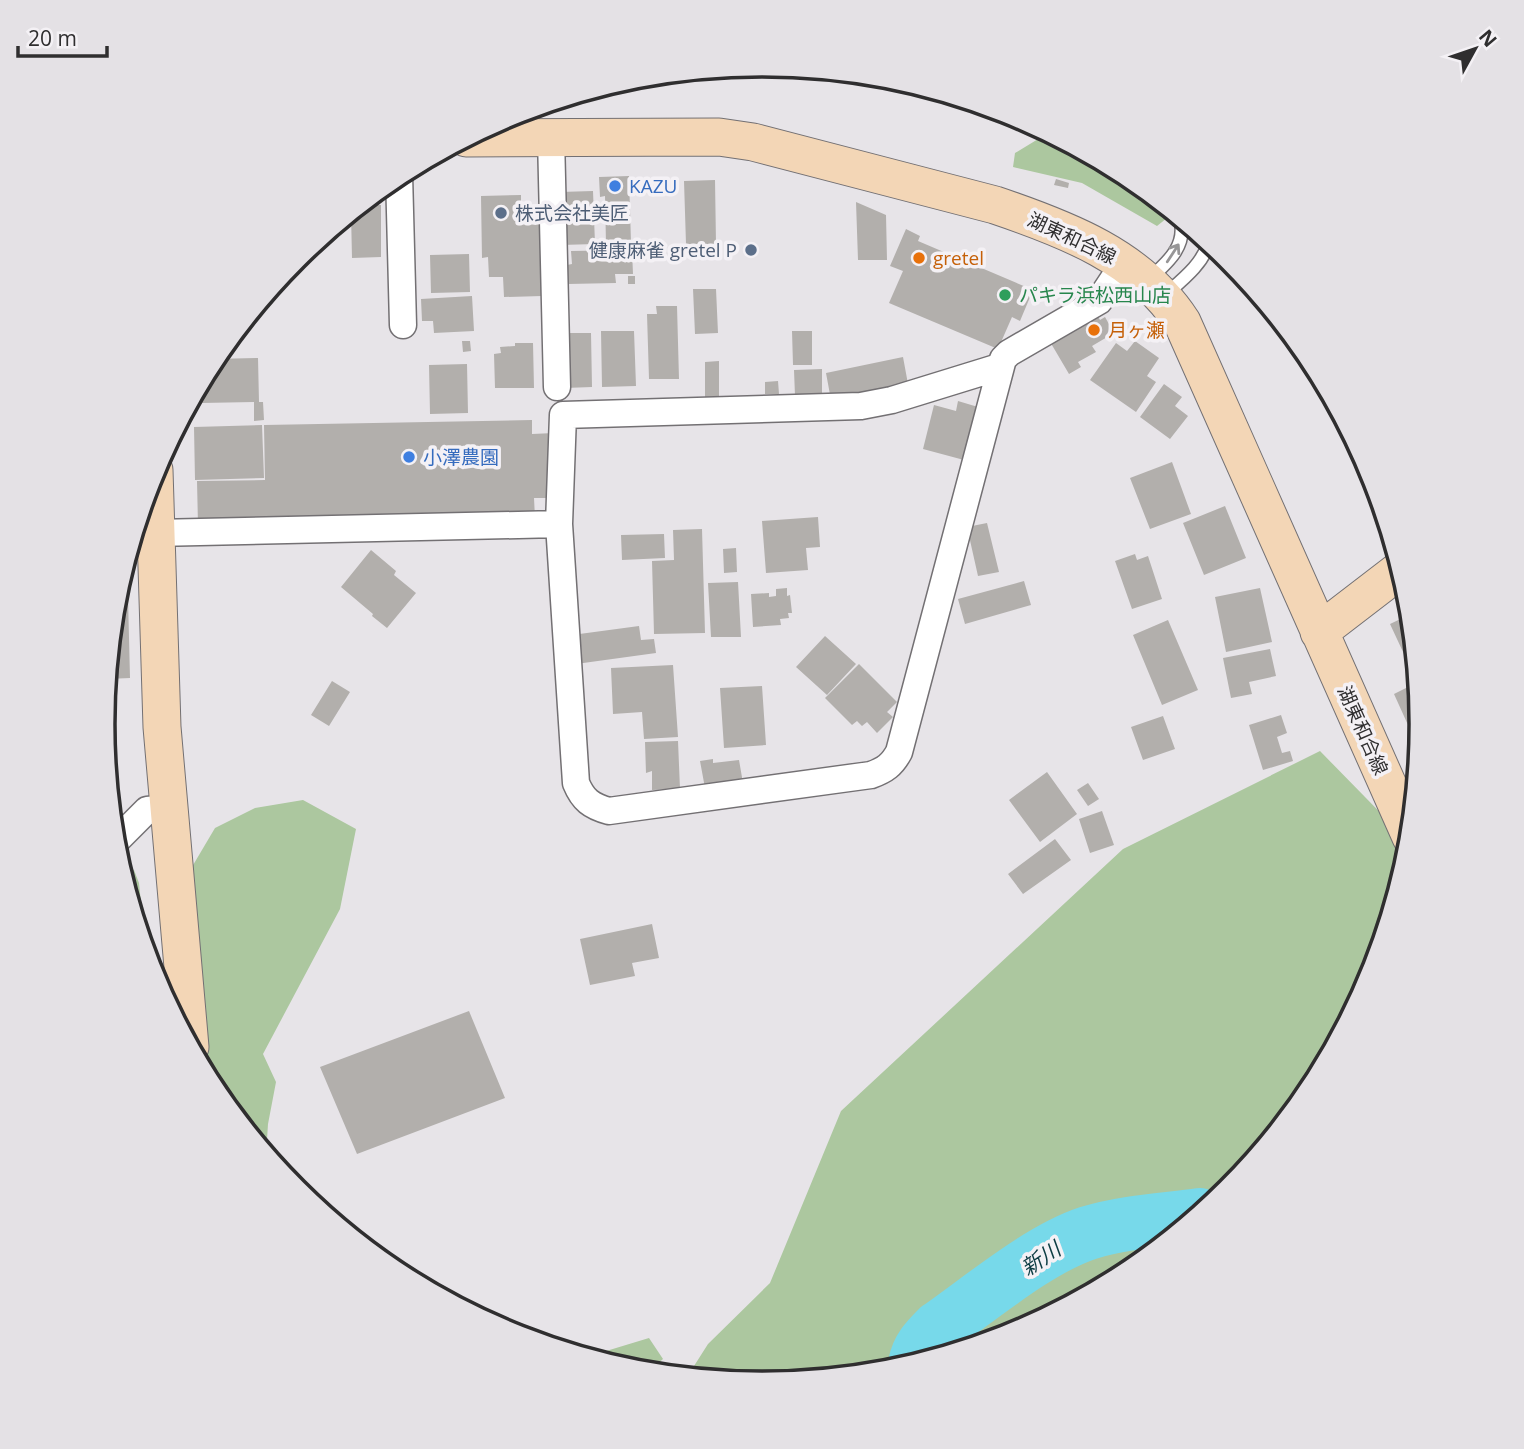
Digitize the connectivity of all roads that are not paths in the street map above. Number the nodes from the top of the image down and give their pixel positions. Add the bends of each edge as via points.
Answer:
1 (551, 137) junction
2 (489, 138) edge
3 (399, 188) edge
4 (1181, 232) edge
5 (1205, 253) edge
6 (1145, 280) junction
7 (403, 325) dead end
8 (999, 367) junction
9 (557, 387) dead end
10 (149, 515) edge
11 (559, 524) junction
12 (147, 539) edge
13 (1392, 576) edge
14 (1319, 632) junction
15 (169, 808) junction
16 (1402, 818) edge
17 (124, 833) edge
18 (188, 1024) edge

1 - 2 main road, 湖東和合線
1 - 6 main road, 湖東和合線 via 691,135 746,140 1035,218 1073,235
1 - 9 street
3 - 7 street
6 -> 4 lane via 1165,266 1179,248
5 - 6 lane via 1188,275
6 - 8 street via 1009,353
6 - 14 main road, 湖東和合線 via 1182,322 1192,342
8 - 11 street via 861,406 563,415
8 - 11 street via 899,752 883,771 609,811 594,807 582,797 576,783
10 - 12 main road
11 - 12 street
12 - 15 main road
13 - 14 main road
14 - 16 main road, 湖東和合線
15 - 17 street via 147,810
15 - 18 main road

